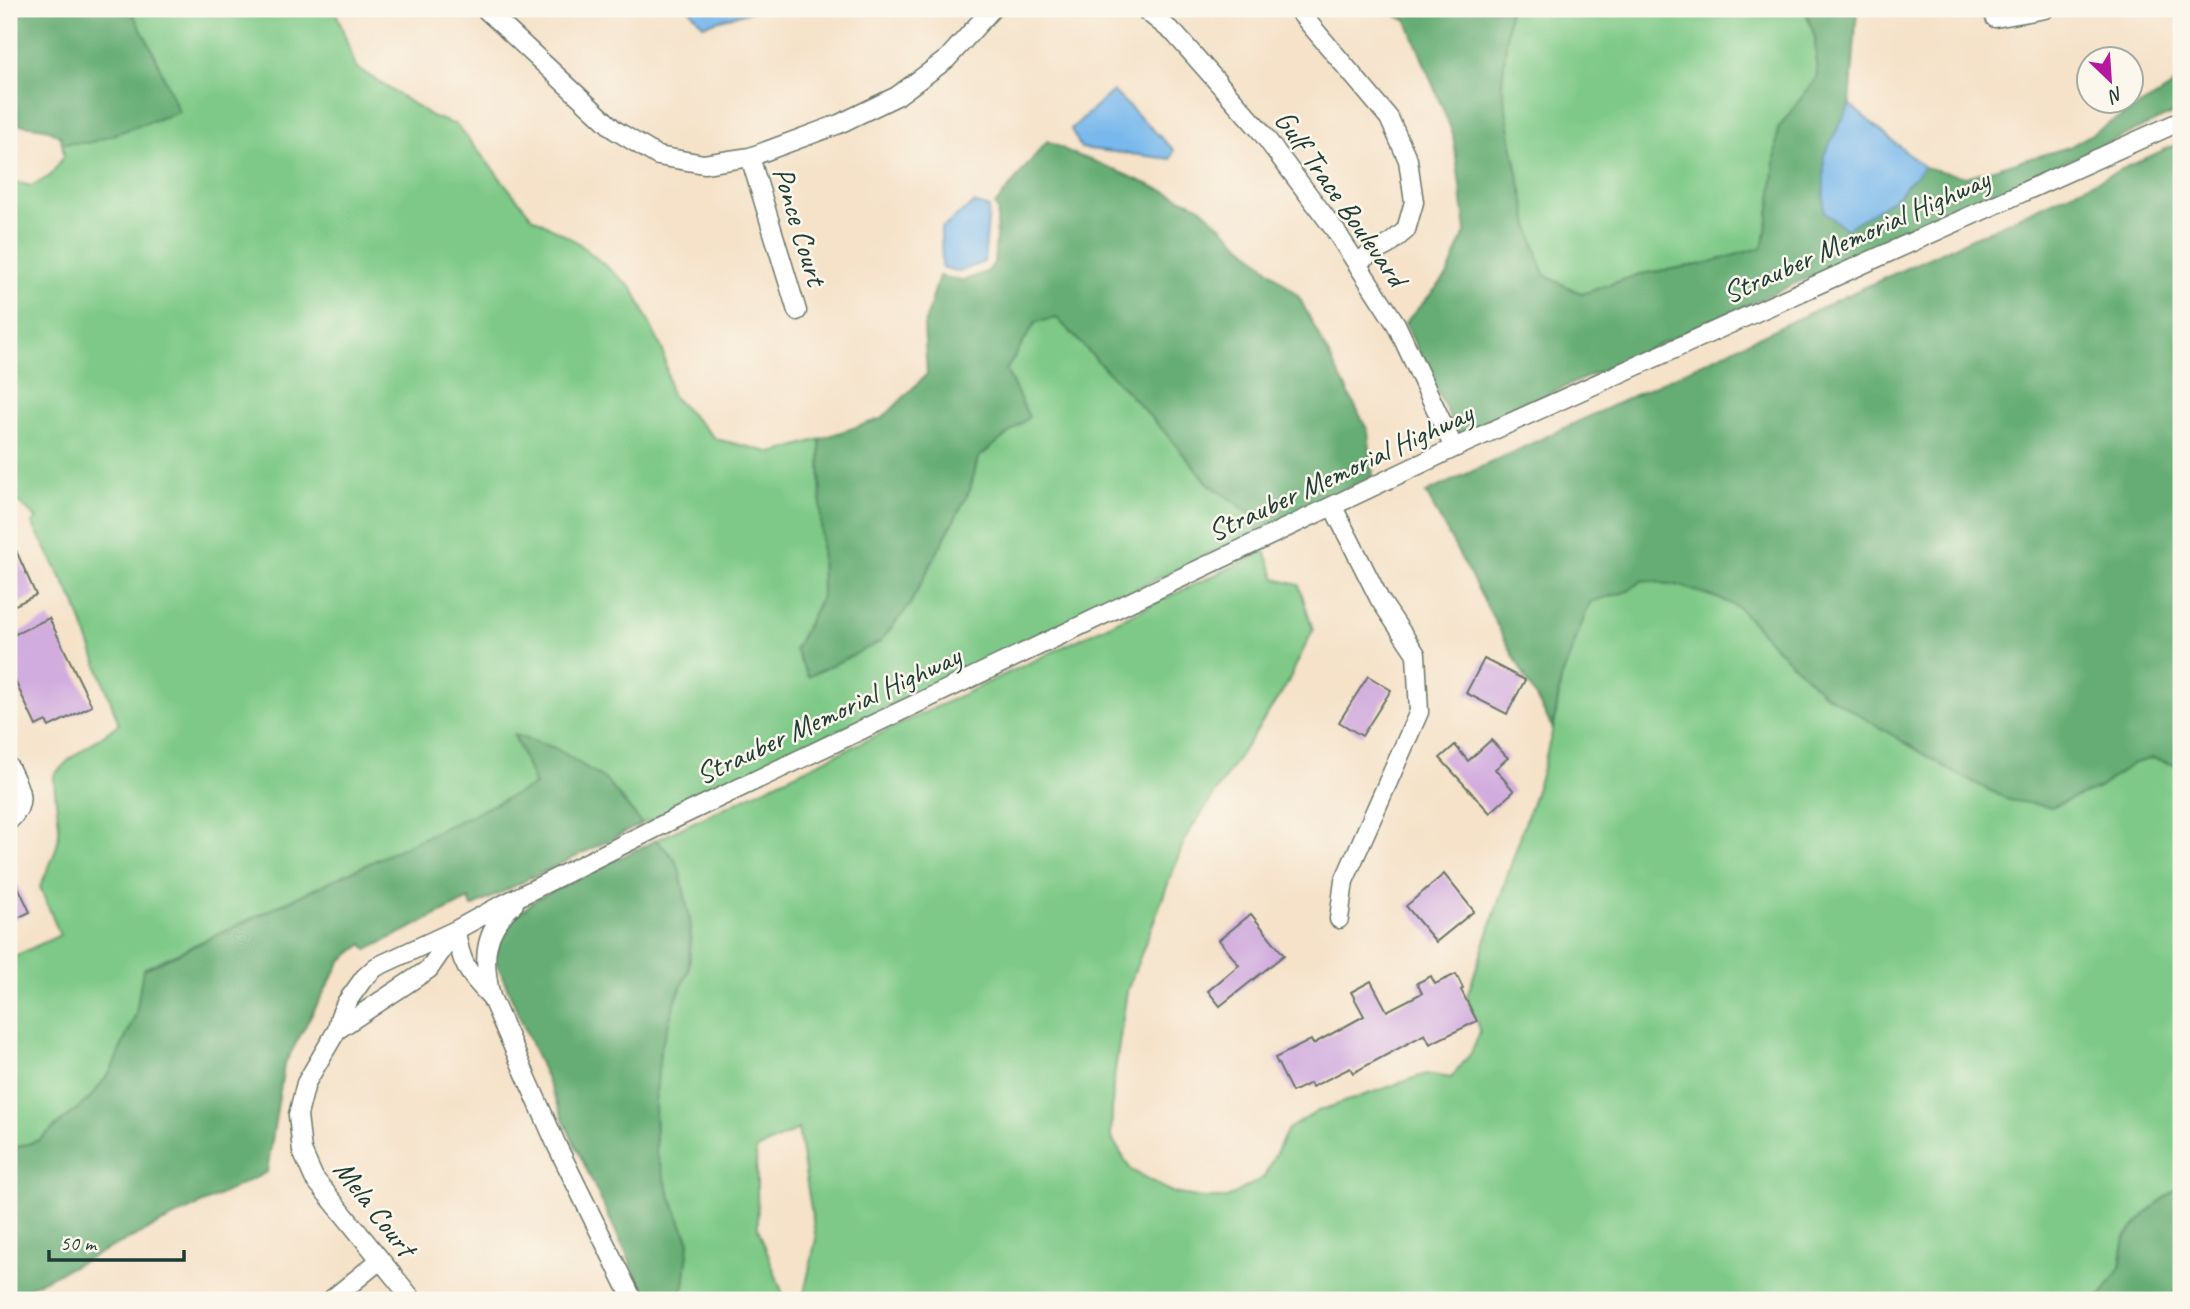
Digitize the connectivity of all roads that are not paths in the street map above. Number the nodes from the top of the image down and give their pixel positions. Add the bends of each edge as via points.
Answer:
1 (485, 9) edge
2 (992, 9) edge
3 (1144, 9) edge
4 (1297, 9) edge
5 (2045, 9) edge
6 (1995, 18) dead end
7 (2181, 121) edge
8 (750, 158) junction
9 (1356, 262) junction
10 (797, 311) dead end
11 (1454, 448) junction
12 (1333, 507) junction
13 (9, 767) edge
14 (9, 821) edge
15 (531, 890) junction
16 (1339, 919) dead end
17 (456, 930) junction
18 (429, 968) junction
19 (466, 970) junction
20 (371, 972) junction
21 (388, 996) junction
22 (491, 997) junction
23 (337, 1030) junction
24 (380, 1260) junction
25 (331, 1300) edge
26 (413, 1300) edge
27 (633, 1300) edge

1 - 8 street via 615,130 657,156 704,164
2 - 8 street via 947,60 897,96
3 - 9 street, Gulf Trace Boulevard via 1175,34 1259,129
4 - 9 street via 1389,118 1408,160 1414,202 1406,230
5 - 6 street
7 - 11 street, Strauber Memorial Highway
8 - 10 street, Ponce Court
9 - 11 street, Gulf Trace Boulevard via 1395,324
11 - 12 street, Strauber Memorial Highway
12 - 15 street, Strauber Memorial Highway
12 - 16 street via 1380,600 1416,654 1419,712 1344,881
13 - 14 street via 21,793 18,812
15 - 17 street, Strauber Memorial Highway
15 - 22 street, Strauber Memorial Highway via 491,933 486,976
17 - 18 street, Mela Court
17 - 19 street, Strauber Memorial Highway
17 - 20 street, Mela Court
18 - 19 street
18 - 21 street, Mela Court
19 - 22 street, Strauber Memorial Highway
20 - 21 street
20 - 23 street, Mela Court via 346,1003
21 - 23 street, Mela Court
22 - 27 street, Strauber Memorial Highway
23 - 24 street, Mela Court via 306,1083 299,1134 314,1178
24 - 25 street
24 - 26 street, Mela Court

